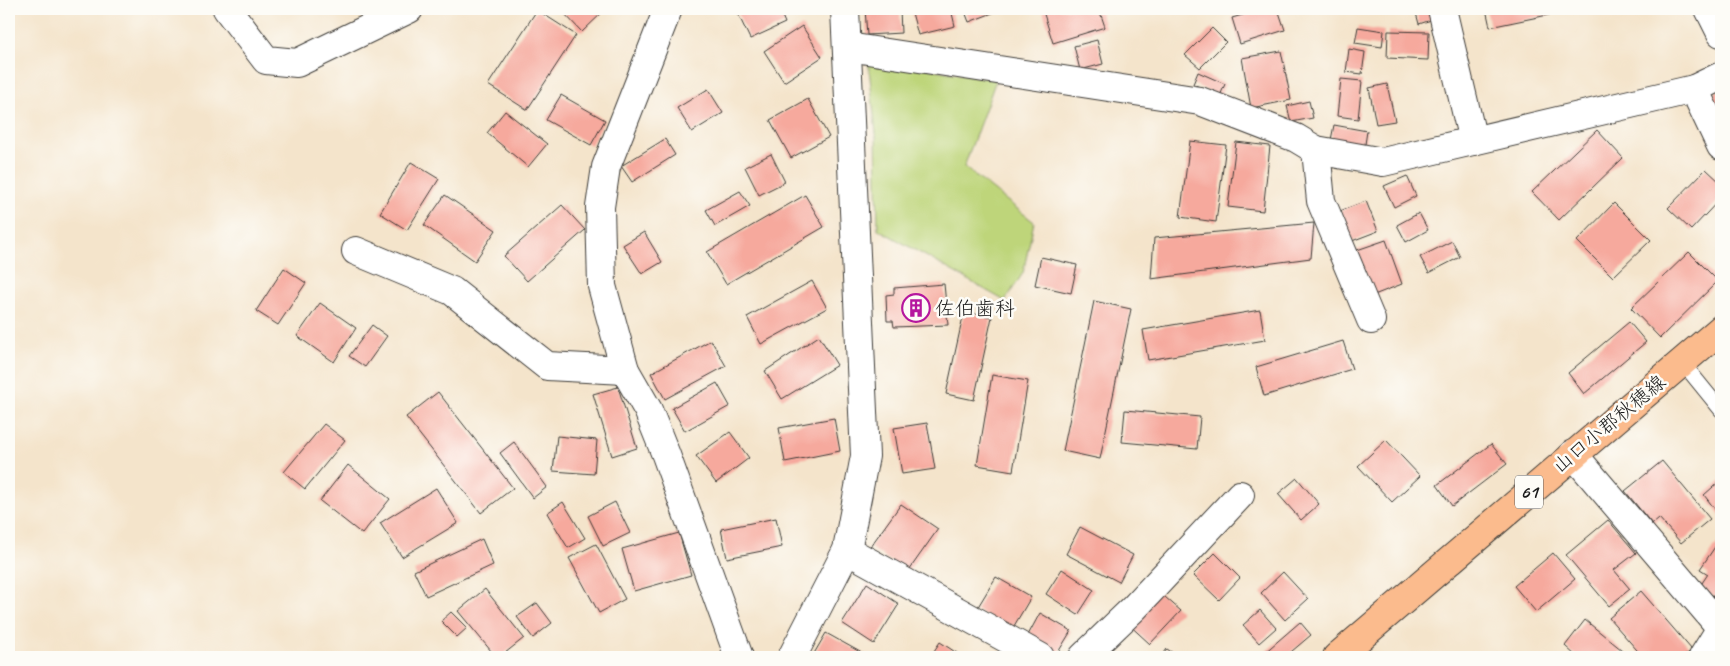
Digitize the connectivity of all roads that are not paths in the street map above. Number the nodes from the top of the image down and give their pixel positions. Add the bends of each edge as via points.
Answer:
1 (227, 9) edge
2 (409, 9) edge
3 (668, 9) edge
4 (845, 9) edge
5 (1442, 9) edge
6 (1709, 9) edge
7 (1721, 33) edge
8 (848, 47) junction
9 (1721, 76) edge
10 (1694, 89) junction
11 (1473, 141) junction
12 (1721, 146) edge
13 (1316, 150) junction
14 (356, 251) dead end
15 (1371, 320) dead end
16 (1721, 329) edge
17 (1682, 362) junction
18 (625, 370) junction
19 (1721, 410) edge
20 (1573, 454) junction
21 (1240, 495) dead end
22 (847, 550) junction
23 (1721, 628) edge
24 (739, 657) edge
25 (792, 657) edge
26 (1040, 657) edge
27 (1083, 657) edge
28 (1337, 657) edge
29 (1703, 657) edge

1 - 2 street via 266,60 297,63
3 - 18 street via 606,167 600,207 602,286
4 - 8 street
5 - 11 street
6 - 7 street
8 - 13 street via 1200,101 1296,138
8 - 22 street via 866,456
9 - 10 street
10 - 11 street
10 - 12 street
11 - 13 street via 1383,162
13 - 15 street via 1322,201
14 - 18 street via 452,291 546,366
16 - 17 main road, 山口小郡秋穂線 / 61
17 - 19 lane
17 - 20 main road, 山口小郡秋穂線 / 61
18 - 24 street via 648,410 666,455
20 - 23 street
20 - 28 main road, 山口小郡秋穂線 / 61
21 - 27 street via 1134,608
22 - 25 street
22 - 26 street
23 - 29 street

